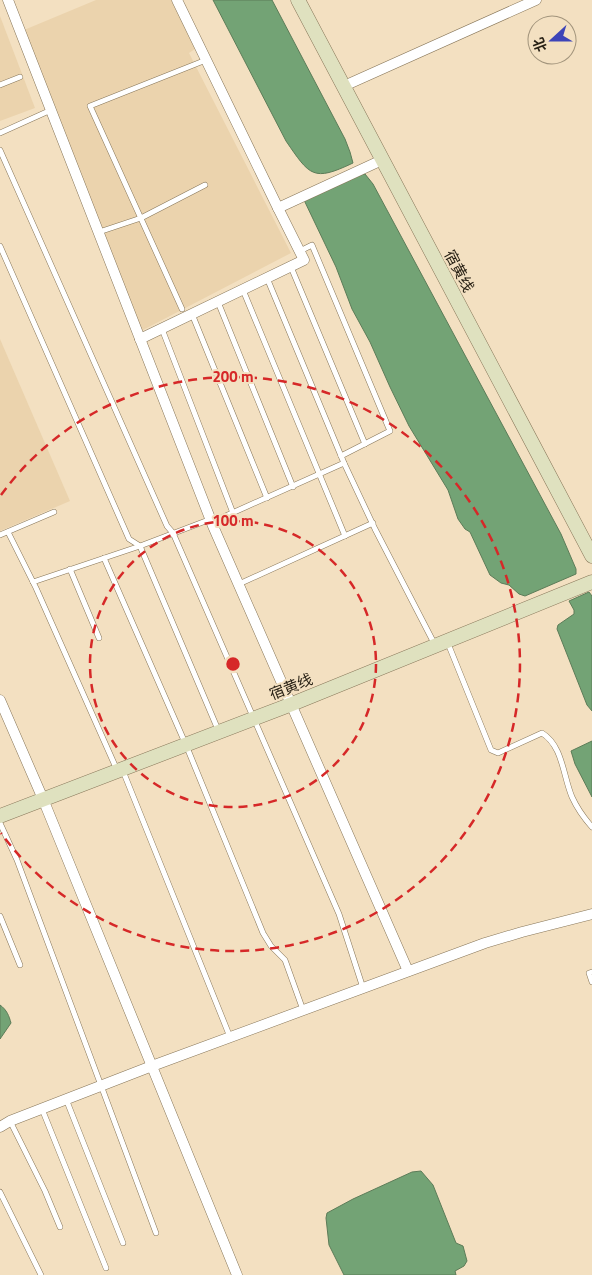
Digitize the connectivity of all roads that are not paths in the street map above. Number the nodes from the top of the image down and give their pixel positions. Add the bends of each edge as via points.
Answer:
1 (8, 0) edge
2 (177, 0) edge
3 (298, 0) edge
4 (536, 0) edge
5 (206, 60) junction
6 (20, 77) dead end
7 (0, 85) edge
8 (344, 86) junction
9 (51, 110) junction
10 (0, 133) edge
11 (0, 150) edge
12 (382, 160) junction
13 (205, 185) dead end
14 (278, 208) junction
15 (142, 218) junction
16 (99, 232) junction
17 (0, 246) edge
18 (300, 251) junction
19 (291, 267) junction
20 (267, 278) junction
21 (243, 290) junction
22 (218, 302) junction
23 (187, 312) junction
24 (162, 329) junction
25 (140, 339) junction
26 (365, 444) junction
27 (341, 456) junction
28 (344, 463) junction
29 (320, 474) junction
30 (293, 487) junction
31 (267, 498) junction
32 (54, 512) dead end
33 (233, 513) junction
34 (211, 520) junction
35 (372, 523) junction
36 (8, 532) junction
37 (173, 533) junction
38 (0, 535) edge
39 (345, 536) junction
40 (140, 546) junction
41 (592, 556) edge
42 (104, 558) junction
43 (70, 569) junction
44 (33, 582) junction
45 (592, 582) edge
46 (239, 584) junction
47 (99, 638) dead end
48 (441, 643) junction
49 (0, 700) edge
50 (292, 704) junction
51 (254, 718) junction
52 (219, 732) junction
53 (186, 745) junction
54 (120, 770) junction
55 (43, 799) junction
56 (0, 816) edge
57 (0, 823) edge
58 (592, 827) edge
59 (592, 914) edge
60 (0, 916) edge
61 (20, 965) dead end
62 (408, 971) junction
63 (592, 972) edge
64 (592, 982) edge
65 (363, 988) junction
66 (303, 1010) junction
67 (230, 1037) junction
68 (152, 1066) junction
69 (102, 1085) junction
70 (66, 1099) junction
71 (42, 1109) junction
72 (10, 1121) junction
73 (0, 1127) edge
74 (0, 1192) edge
75 (60, 1227) dead end
76 (156, 1233) dead end
77 (123, 1243) dead end
78 (106, 1268) dead end
79 (41, 1275) edge
80 (237, 1275) edge

1 - 9 street
2 - 5 street
3 - 8 main road, 宿黄线
4 - 8 street
5 - 14 street
5 - 15 lane via 90,106
6 - 7 lane
8 - 12 main road, 宿黄线
9 - 10 lane
9 - 16 street
11 - 37 lane via 166,526
12 - 14 street
12 - 41 main road, 宿黄线
13 - 15 lane
14 - 18 street
15 - 16 lane
15 - 23 lane
16 - 25 street
17 - 40 lane via 129,539
18 - 19 street via 304,260
18 - 26 lane via 312,245 390,430
19 - 20 street
19 - 26 lane
20 - 21 street
20 - 27 lane
21 - 22 street
21 - 29 lane
22 - 23 street
22 - 30 lane
23 - 24 street
23 - 31 lane
24 - 25 street
24 - 33 lane
25 - 34 street
26 - 27 lane
27 - 28 lane
28 - 29 lane
28 - 35 lane
29 - 30 lane
29 - 39 lane
30 - 31 lane
31 - 33 lane
32 - 36 lane
33 - 34 lane
34 - 37 lane
34 - 46 street
35 - 39 lane
35 - 48 lane
36 - 38 lane
36 - 44 lane
37 - 40 lane
37 - 51 lane
39 - 46 lane
40 - 42 lane
40 - 52 lane
42 - 43 lane
42 - 53 lane
43 - 44 lane
43 - 47 lane
44 - 54 lane
45 - 48 main road, 宿黄线
46 - 50 street
48 - 50 main road, 宿黄线
48 - 58 lane via 491,750 498,753 542,734 549,738 556,748 572,797
49 - 55 street
50 - 51 main road, 宿黄线
50 - 62 street
51 - 52 main road, 宿黄线
51 - 65 lane via 339,914
52 - 53 main road, 宿黄线
53 - 54 main road, 宿黄线
53 - 66 lane via 263,934 285,960
54 - 55 main road, 宿黄线
54 - 67 lane
55 - 56 main road, 宿黄线
55 - 68 street
57 - 69 lane
59 - 62 street via 485,943
60 - 61 lane
62 - 65 street
63 - 64 lane via 589,973
65 - 66 street
66 - 67 street
67 - 68 street
68 - 69 street
68 - 80 street
69 - 70 street
69 - 76 lane
70 - 71 street
70 - 77 lane
71 - 72 street
71 - 78 lane
72 - 73 street
72 - 75 lane
74 - 79 lane

